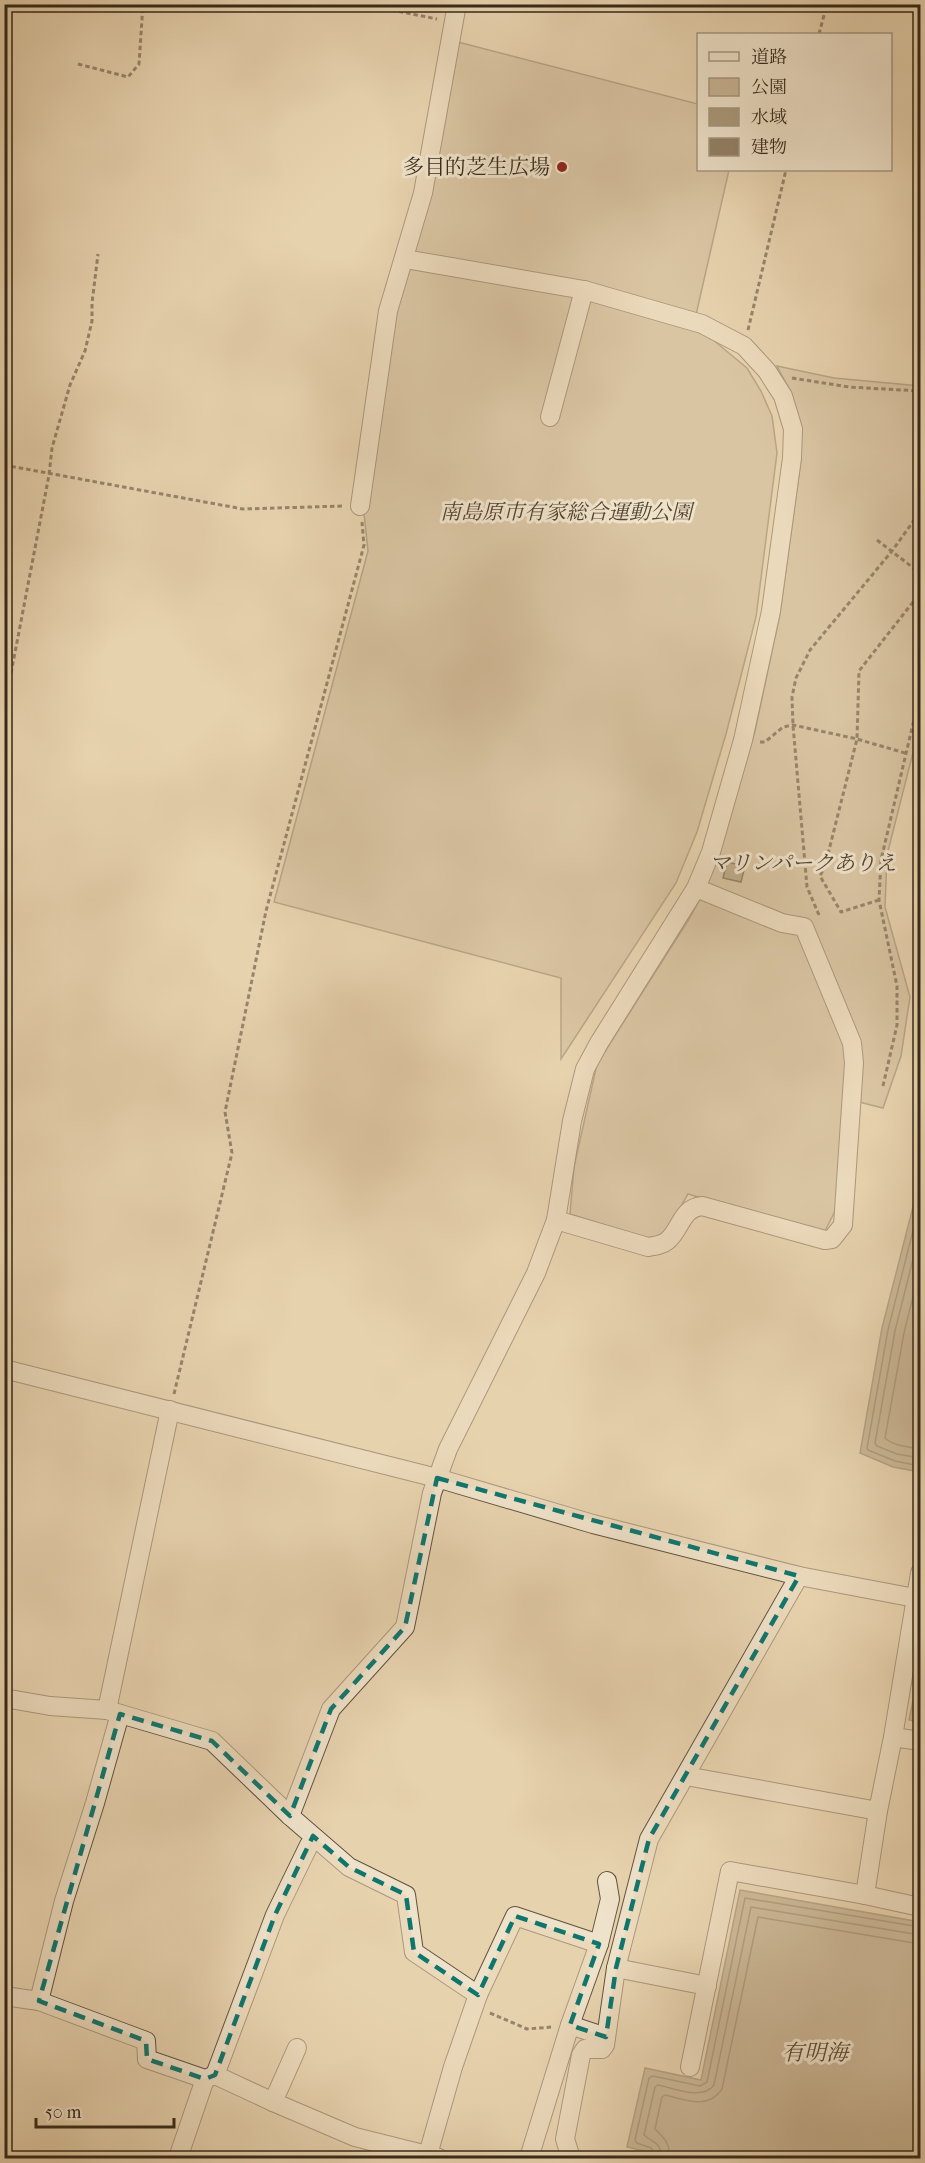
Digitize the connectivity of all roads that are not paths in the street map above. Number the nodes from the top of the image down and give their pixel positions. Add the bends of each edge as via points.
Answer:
1 (455, 13) edge
2 (405, 259) junction
3 (584, 290) junction
4 (550, 417) dead end
5 (360, 506) road end
6 (696, 888) junction
7 (556, 1220) junction
8 (4, 1369) edge
9 (170, 1410) junction
10 (437, 1478) junction
11 (921, 1573) edge
12 (799, 1576) junction
13 (915, 1598) junction
14 (4, 1698) edge
15 (114, 1712) junction
16 (893, 1737) junction
17 (921, 1741) edge
18 (686, 1776) junction
19 (878, 1811) junction
20 (290, 1816) junction
21 (316, 1839) junction
22 (607, 1881) dead end
23 (865, 1895) junction
24 (921, 1907) edge
25 (598, 1944) junction
26 (616, 1968) junction
27 (707, 1986) junction
28 (4, 1996) edge
29 (39, 2001) junction
30 (476, 2001) junction
31 (570, 2025) junction
32 (606, 2037) junction
33 (297, 2048) dead end
34 (690, 2067) dead end
35 (210, 2077) junction
36 (273, 2102) junction
37 (178, 2158) edge
38 (431, 2158) edge
39 (529, 2158) edge
40 (571, 2158) edge

1 - 2 street via 423,193
2 - 3 street
2 - 5 street via 388,311
3 - 4 street
3 - 6 street via 702,324 744,346 767,370 783,396 793,429 771,611 743,740 711,852
6 - 7 street via 585,1070 572,1121
6 - 7 street via 782,923 804,927 852,1043 843,1225 832,1239 825,1240 702,1206 686,1213 669,1240 648,1247
7 - 10 street via 536,1274
8 - 9 street
9 - 10 street
9 - 15 street
10 - 12 street via 593,1524
10 - 20 street via 405,1627 331,1709
11 - 13 street
12 - 13 street
12 - 18 street
13 - 16 street
14 - 15 street
15 - 20 street via 212,1741
15 - 29 street via 95,1803 64,1901
16 - 17 street
16 - 19 street
18 - 19 street
18 - 26 street via 649,1839
19 - 23 street
20 - 21 street
21 - 30 street via 349,1867 406,1894 414,1952
21 - 35 street via 309,1845 275,1915
22 - 25 street via 610,1899
23 - 24 street
23 - 27 street via 730,1871
25 - 30 street via 515,1916
25 - 31 street
26 - 27 street
26 - 32 street
27 - 34 street
28 - 29 street
29 - 35 street via 146,2041 147,2059
30 - 38 street via 453,2067
31 - 32 street
31 - 39 street
32 - 40 street via 602,2049 588,2048 581,2055 565,2139
33 - 36 street
35 - 36 street
35 - 37 street
36 - 38 street via 355,2137

